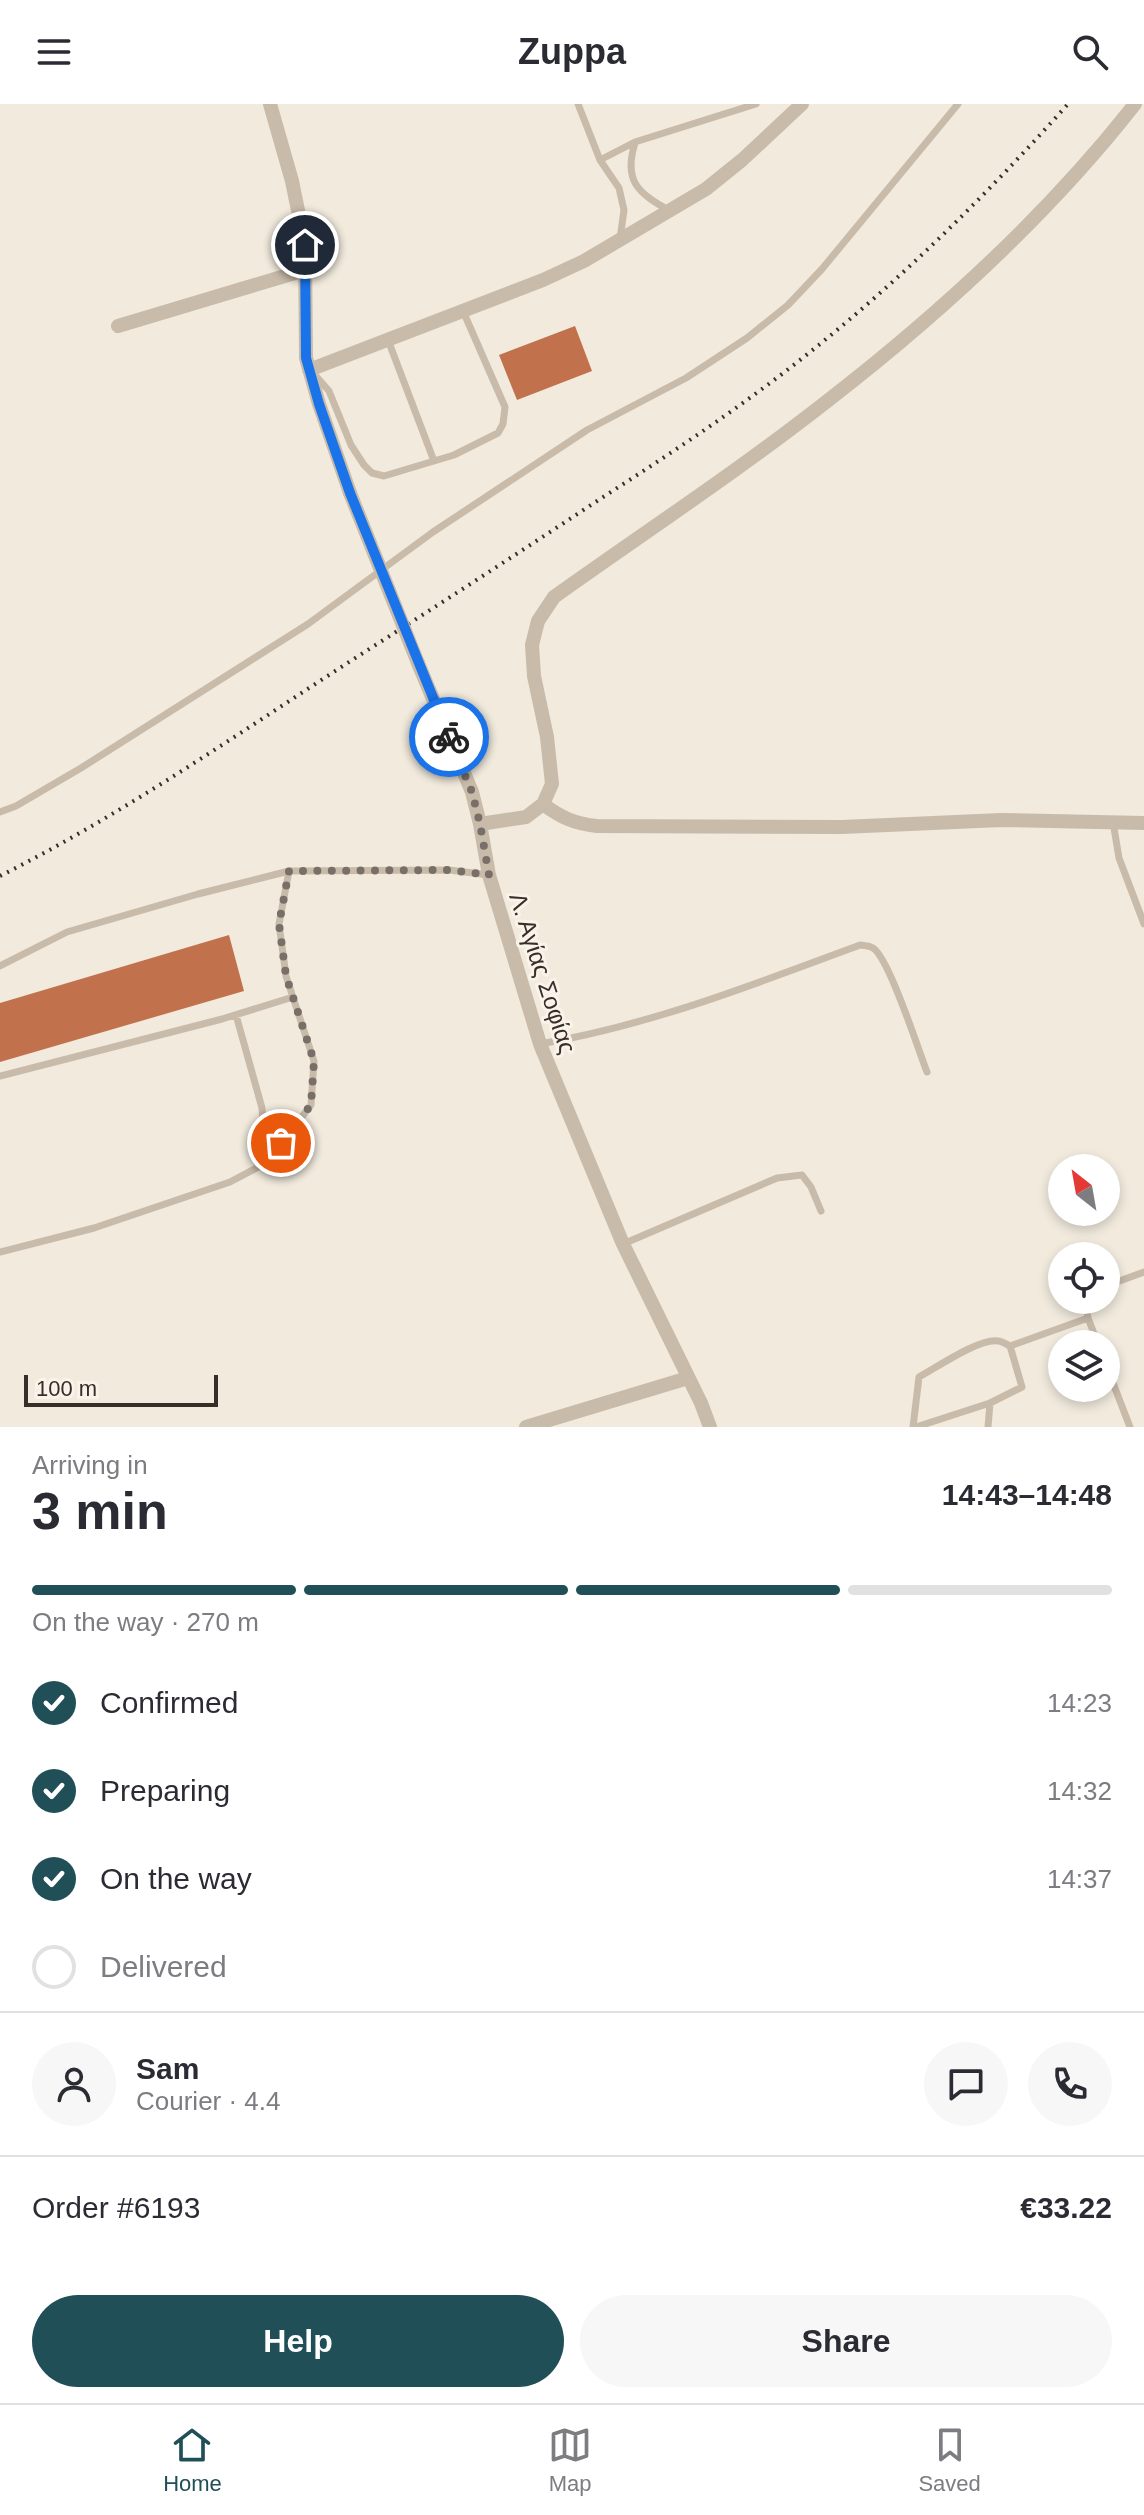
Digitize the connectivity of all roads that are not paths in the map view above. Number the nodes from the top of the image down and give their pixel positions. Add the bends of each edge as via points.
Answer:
1 (270, 104) edge
2 (578, 104) edge
3 (756, 104) edge
4 (802, 104) edge
5 (958, 104) edge
6 (1135, 104) edge
7 (635, 142) junction
8 (600, 160) junction
9 (672, 212) junction
10 (619, 242) junction
11 (305, 270) junction
12 (463, 311) junction
13 (118, 326) dead end
14 (388, 340) junction
15 (309, 370) junction
16 (434, 461) junction
17 (543, 804) junction
18 (0, 812) edge
19 (1113, 822) junction
20 (1144, 823) edge
21 (480, 824) junction
22 (289, 871) junction
23 (489, 875) junction
24 (1144, 924) edge
25 (0, 966) edge
26 (293, 997) junction
27 (236, 1015) junction
28 (540, 1044) junction
29 (927, 1072) dead end
30 (0, 1076) edge
31 (266, 1163) junction
32 (821, 1211) dead end
33 (623, 1244) junction
34 (0, 1252) edge
35 (1144, 1272) edge
36 (1120, 1281) edge
37 (1087, 1314) edge
38 (1088, 1318) junction
39 (1093, 1330) edge
40 (1010, 1346) junction
41 (688, 1378) junction
42 (1120, 1401) edge
43 (990, 1403) junction
44 (526, 1427) edge
45 (710, 1427) edge
46 (915, 1427) edge
47 (988, 1427) edge
48 (1130, 1427) edge

1 - 11 street, Λ. Αγίας Σοφίας via 292,181
2 - 8 lane
3 - 7 lane
4 - 9 street via 742,160
5 - 18 lane via 822,269 747,338 686,378 587,430 295,632 81,768
6 - 17 street via 1030,223 942,306 827,402 554,597 538,621 532,645 552,784
7 - 8 lane
7 - 9 lane via 629,160 633,181
8 - 10 lane via 619,188 624,210
9 - 10 street
10 - 12 street via 543,280
11 - 13 street
11 - 15 street, Λ. Αγίας Σοφίας
12 - 14 street
12 - 16 lane via 505,407 503,424 498,433
14 - 15 street
14 - 16 lane
15 - 16 lane via 329,391 351,445 372,473 384,476
15 - 21 street, Λ. Αγίας Σοφίας, bridge via 350,493 472,792
17 - 19 street via 559,817 597,826
17 - 21 street via 526,817
19 - 20 street
19 - 24 lane via 1119,858
21 - 23 street, Λ. Αγίας Σοφίας
22 - 23 lane via 449,870
22 - 25 lane via 67,932
22 - 26 lane via 279,924
23 - 28 street, Λ. Αγίας Σοφίας
26 - 27 lane
26 - 31 lane via 314,1061 311,1105
27 - 30 lane
27 - 31 lane via 262,1108
28 - 29 lane via 684,1009 866,945 886,966
28 - 33 street, Λ. Αγίας Σοφίας
31 - 34 lane via 230,1182 94,1228
32 - 33 lane via 802,1175 790,1175
33 - 41 street, Λ. Αγίας Σοφίας
35 - 36 lane
37 - 38 lane
38 - 39 lane
38 - 40 lane
40 - 43 lane via 1022,1387
40 - 46 lane via 989,1342 919,1377
41 - 44 street
41 - 45 street, Λ. Αγίας Σοφίας
42 - 48 lane
43 - 46 lane
43 - 47 lane

